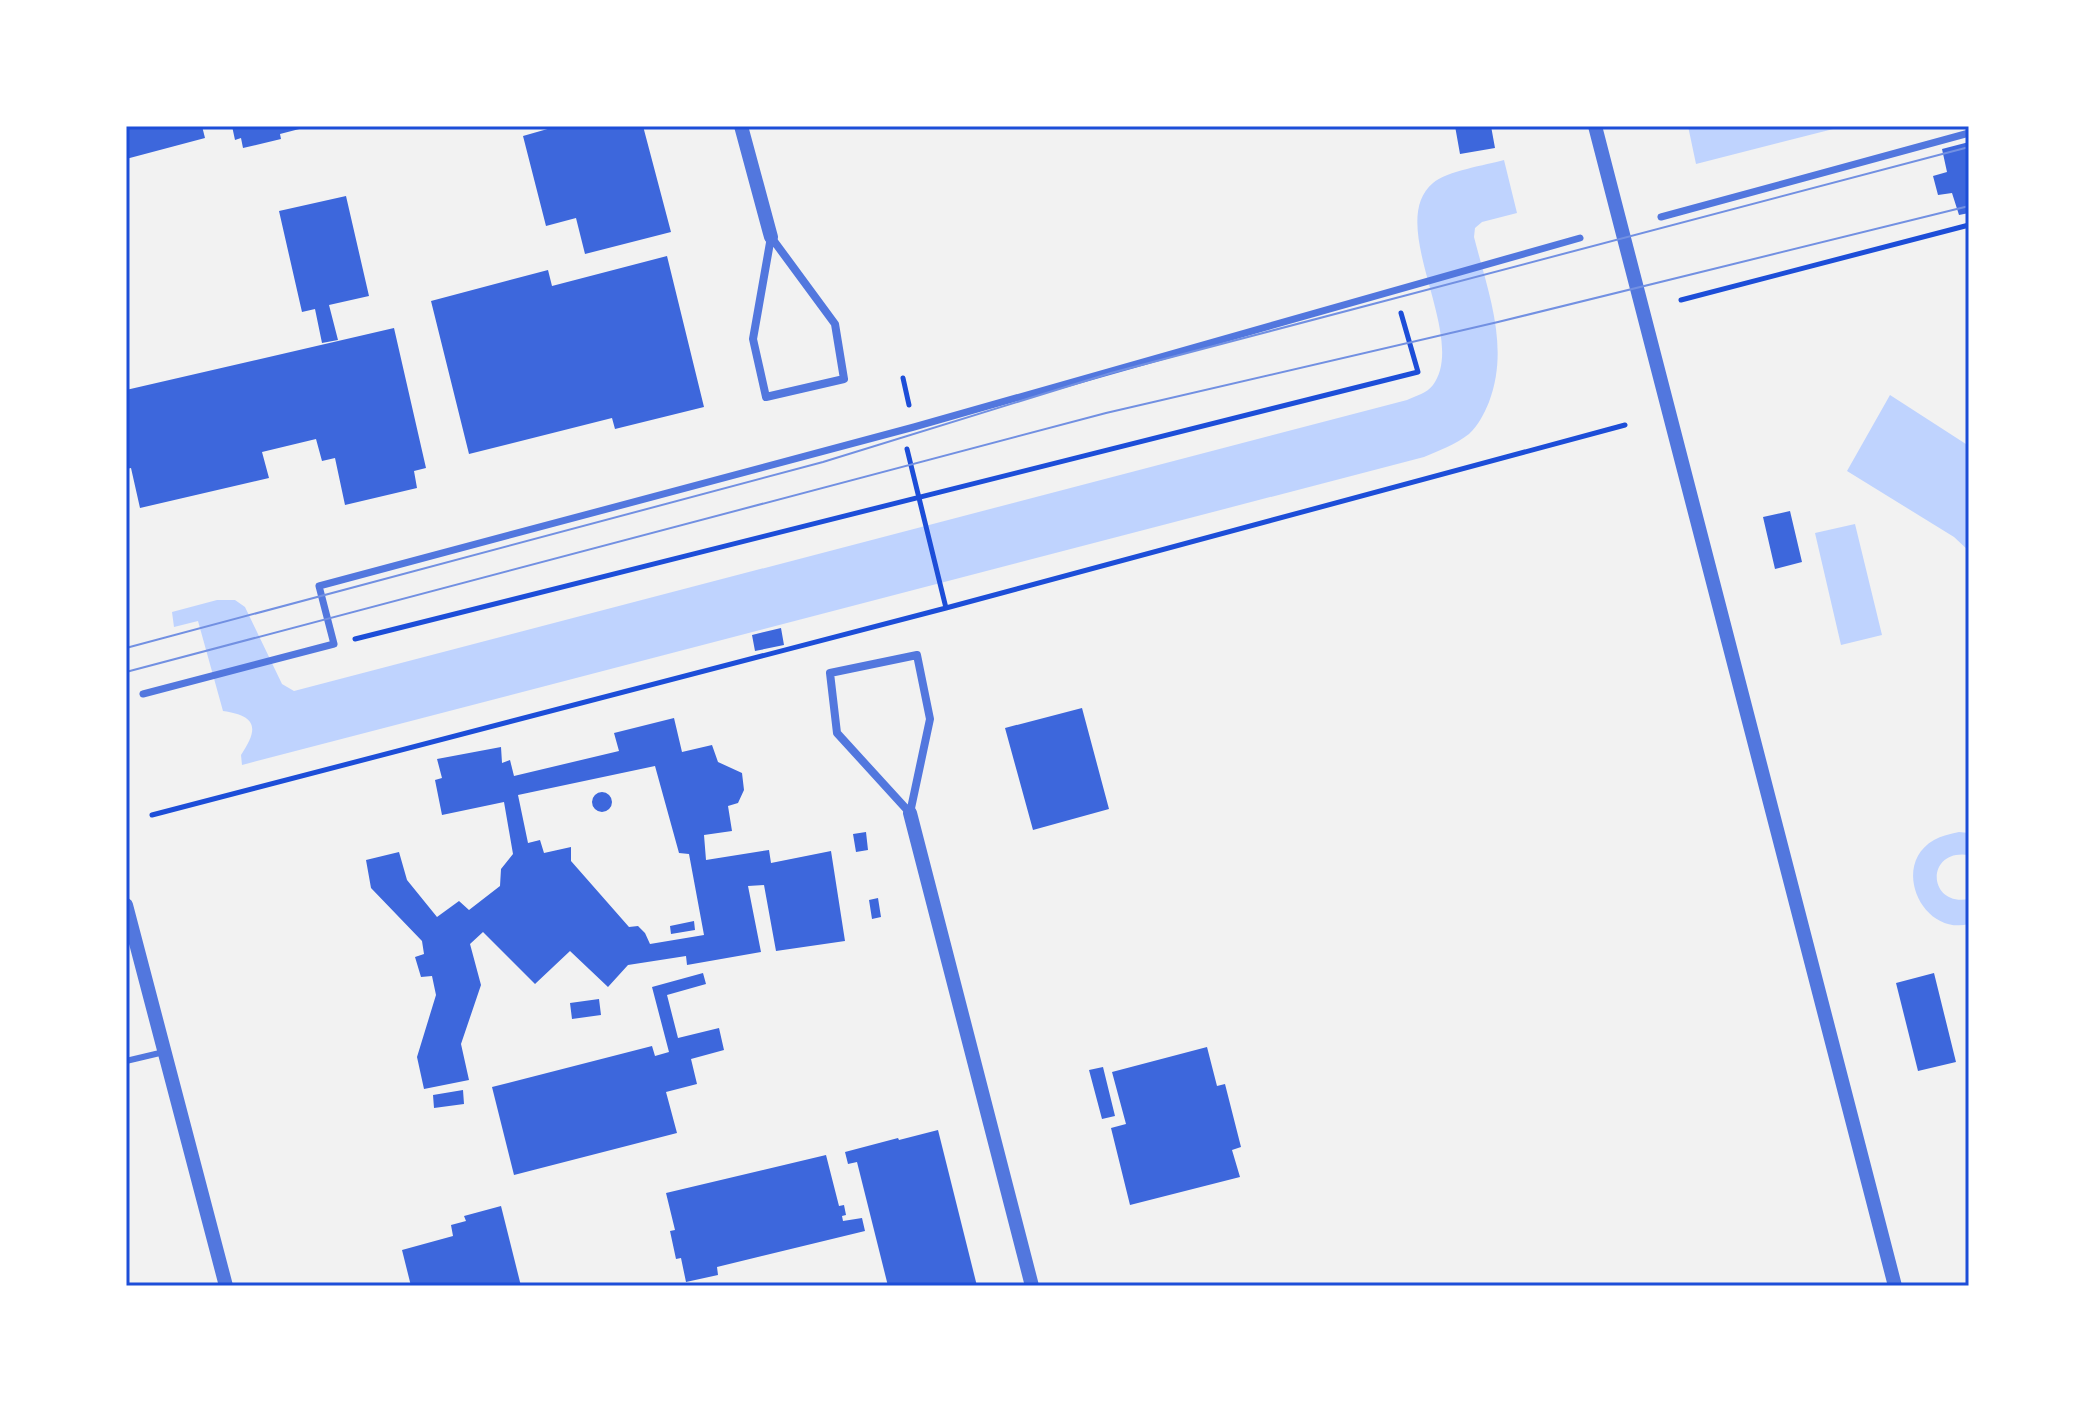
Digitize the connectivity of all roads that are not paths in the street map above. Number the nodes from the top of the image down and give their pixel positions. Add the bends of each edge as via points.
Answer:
1 (741, 126) edge
2 (1595, 126) edge
3 (1969, 133) edge
4 (1661, 217) dead end
5 (771, 237) junction
6 (1580, 238) dead end
7 (143, 694) dead end
8 (910, 813) junction
9 (126, 905) edge
10 (164, 1052) junction
11 (126, 1061) edge
12 (226, 1286) edge
13 (1032, 1286) edge
14 (1895, 1286) edge

1 - 5 street
2 - 14 street
3 - 4 street
5 - 5 street via 835,324 844,379 766,397 753,339
6 - 7 street via 901,430 319,586 334,644
8 - 8 street via 837,733 830,673 917,655 930,719
8 - 13 street
9 - 10 street
10 - 11 lane
10 - 12 street

